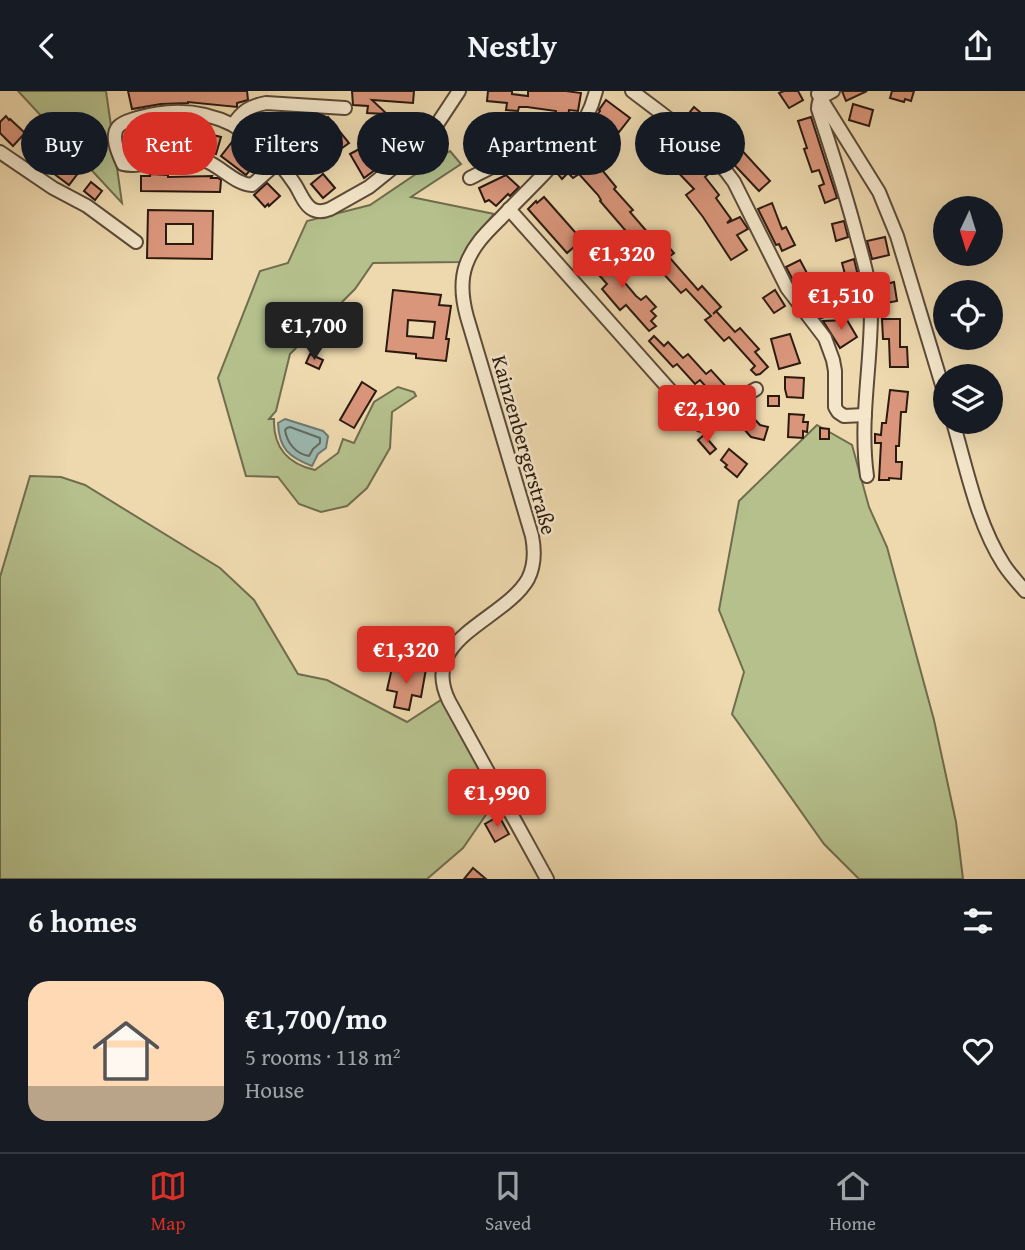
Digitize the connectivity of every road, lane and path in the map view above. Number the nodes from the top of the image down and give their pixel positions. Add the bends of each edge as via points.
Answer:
1 (460, 91) edge
2 (596, 91) edge
3 (632, 91) edge
4 (823, 93) edge
5 (345, 108) dead end
6 (243, 112) edge
7 (589, 112) edge
8 (231, 124) edge
9 (0, 152) edge
10 (263, 175) edge
11 (289, 175) edge
12 (477, 175) edge
13 (542, 175) edge
14 (470, 178) dead end
15 (509, 209) junction
16 (136, 242) dead end
17 (936, 364) edge
18 (756, 389) dead end
19 (865, 415) junction
20 (957, 434) edge
21 (867, 476) dead end
22 (1025, 591) edge
23 (547, 879) edge

1 - 11 street via 426,141 369,187 330,209 312,209
2 - 7 street, Kainzenbergerstraße
3 - 19 street via 724,168 787,288 825,338 835,371 835,407 844,416
4 - 17 street via 879,192
4 - 19 street via 818,109 869,284
5 - 6 street via 266,103
8 - 10 street via 205,114 161,112 118,127 118,153 123,164 132,166 170,156 194,157 242,184 252,185
9 - 16 street
12 - 14 street
13 - 15 street, Kainzenbergerstraße
15 - 18 street via 701,425 710,424
15 - 23 street, Kainzenbergerstraße via 472,252 462,292 530,527 534,560 517,592 453,647 442,679 444,692
19 - 21 street
20 - 22 street via 991,543

